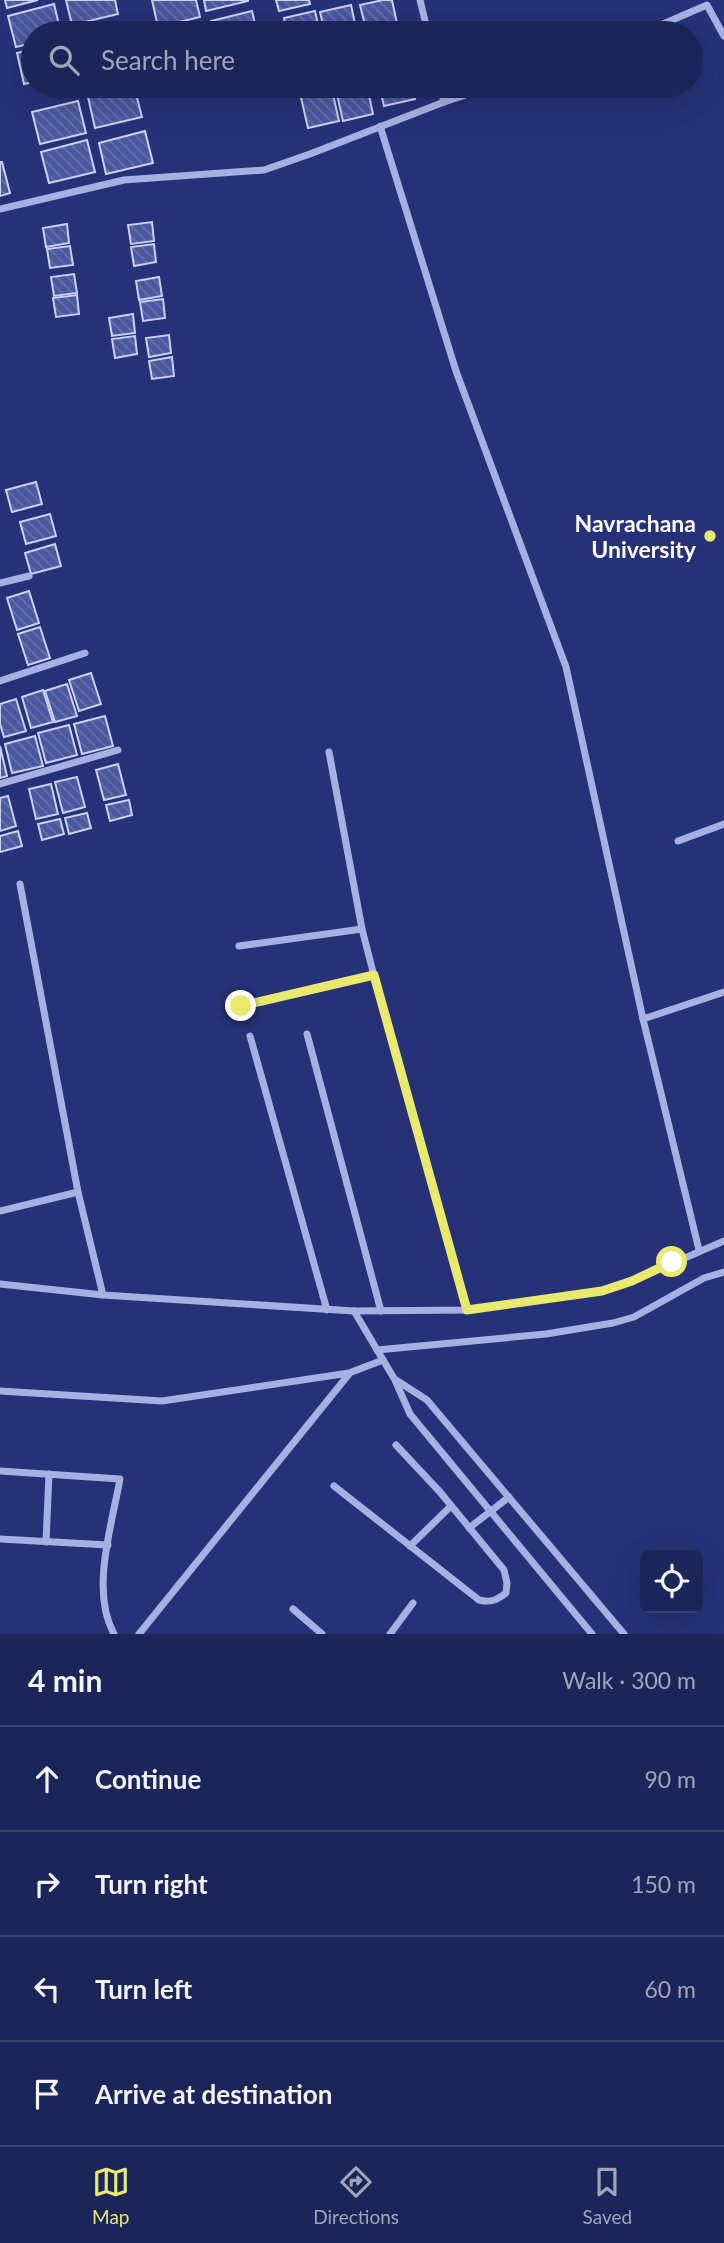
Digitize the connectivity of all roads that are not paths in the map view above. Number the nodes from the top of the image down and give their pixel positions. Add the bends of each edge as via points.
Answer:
1 (420, 0) edge
2 (707, 2) edge
3 (425, 21) edge
4 (667, 21) edge
5 (724, 36) edge
6 (443, 98) edge
7 (456, 98) edge
8 (444, 102) junction
9 (380, 127) junction
10 (0, 209) edge
11 (29, 576) dead end
12 (0, 583) edge
13 (86, 653) dead end
14 (0, 681) edge
15 (118, 750) dead end
16 (329, 752) dead end
17 (0, 784) edge
18 (722, 825) edge
19 (724, 835) edge
20 (678, 841) dead end
21 (20, 884) dead end
22 (362, 929) junction
23 (239, 946) dead end
24 (374, 975) junction
25 (724, 992) edge
26 (241, 1006) dead end
27 (643, 1019) junction
28 (307, 1034) dead end
29 (250, 1036) dead end
30 (78, 1192) junction
31 (0, 1210) edge
32 (724, 1241) edge
33 (699, 1250) junction
34 (724, 1272) edge
35 (0, 1284) edge
36 (103, 1295) junction
37 (327, 1310) junction
38 (467, 1310) junction
39 (354, 1311) junction
40 (382, 1311) junction
41 (377, 1350) junction
42 (383, 1360) junction
43 (349, 1373) junction
44 (395, 1380) junction
45 (0, 1391) edge
46 (396, 1444) dead end
47 (0, 1471) edge
48 (49, 1474) junction
49 (334, 1486) dead end
50 (509, 1497) junction
51 (451, 1506) junction
52 (491, 1511) junction
53 (469, 1528) junction
54 (0, 1539) edge
55 (46, 1542) junction
56 (108, 1545) junction
57 (410, 1546) junction
58 (413, 1604) dead end
59 (293, 1609) dead end
60 (114, 1634) edge
61 (139, 1634) edge
62 (322, 1634) edge
63 (390, 1634) edge
64 (592, 1634) edge
65 (624, 1634) edge

1 - 3 street
2 - 4 street
2 - 5 street
6 - 8 street
7 - 8 street
8 - 9 street
9 - 10 street via 264,170 124,180
9 - 27 street via 456,371 566,667
11 - 12 street
13 - 14 street
15 - 17 street
16 - 22 street
18 - 19 street
18 - 20 street
21 - 30 street
22 - 23 street
22 - 24 street
24 - 26 street
24 - 38 street
25 - 27 street
27 - 33 street
28 - 40 street
29 - 37 street
30 - 31 street
30 - 36 street
32 - 33 street
33 - 38 street via 602,1291
34 - 41 street via 612,1324
35 - 36 street
36 - 37 street
37 - 39 street
38 - 40 street
39 - 40 street
39 - 41 street
41 - 42 street
42 - 43 street
42 - 44 street
43 - 45 street via 162,1401
43 - 61 street
44 - 50 street via 427,1400
44 - 52 street via 410,1415
46 - 51 street
47 - 48 street
48 - 55 street
48 - 56 street via 120,1479
49 - 57 street
50 - 52 street
50 - 65 street
51 - 53 street
51 - 57 street
52 - 53 street
52 - 64 street
53 - 57 street via 504,1570 506,1593 498,1600 479,1600
54 - 55 street
55 - 56 street
56 - 60 street via 104,1601
58 - 63 street
59 - 62 street

